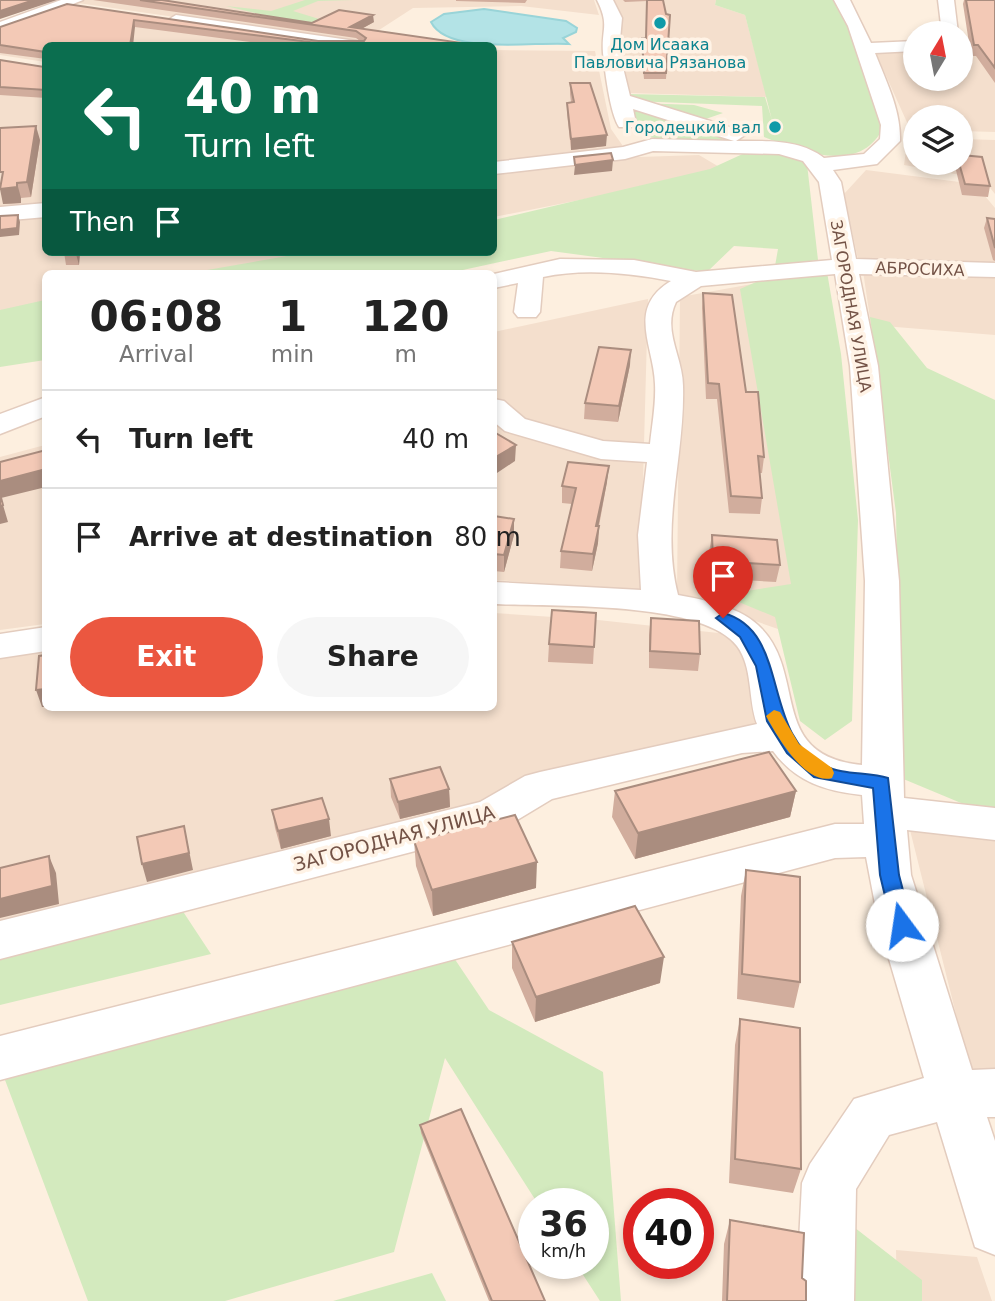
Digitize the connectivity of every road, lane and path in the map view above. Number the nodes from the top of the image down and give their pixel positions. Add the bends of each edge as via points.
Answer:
1 (605, 0) edge
2 (842, 0) edge
3 (946, 0) edge
4 (12, 4) edge
5 (66, 4) edge
6 (91, 8) edge
7 (157, 18) edge
8 (949, 21) edge
9 (0, 28) edge
10 (328, 42) edge
11 (903, 46) edge
12 (864, 48) junction
13 (619, 99) junction
14 (652, 145) junction
15 (780, 148) junction
16 (820, 165) junction
17 (497, 168) edge
18 (42, 210) edge
19 (0, 214) edge
20 (845, 266) junction
21 (995, 270) edge
22 (531, 273) junction
23 (696, 279) junction
24 (497, 280) edge
25 (527, 313) dead end
26 (42, 407) edge
27 (497, 410) edge
28 (0, 425) edge
29 (664, 454) junction
30 (497, 593) edge
31 (662, 603) junction
32 (42, 640) edge
33 (0, 646) edge
34 (785, 736) junction
35 (884, 811) junction
36 (995, 824) edge
37 (0, 940) edge
38 (0, 1058) edge
39 (974, 1093) edge
40 (995, 1227) edge
41 (825, 1301) edge

1 - 13 street via 614,18 611,51
2 - 12 street
3 - 8 street
4 - 5 street
5 - 6 street
5 - 9 street
7 - 10 street
11 - 12 street
12 - 16 street via 886,105 890,141 870,160
13 - 14 street via 634,137
13 - 15 street
14 - 15 street
14 - 17 street via 625,153
15 - 16 street
16 - 20 street, ЗАГОРОДНАЯ УЛИЦА via 830,182
18 - 19 street
20 - 21 street, АБРОСИХА
20 - 23 street, АБРОСИХА
20 - 35 street, ЗАГОРОДНАЯ УЛИЦА via 864,366 882,580
22 - 23 street via 559,266 634,267
22 - 24 street
22 - 25 street
23 - 29 street via 667,294 659,313 659,343 669,381
26 - 28 street
27 - 29 street via 515,425 601,450
29 - 31 street via 653,544
30 - 31 street
31 - 34 street via 723,618 746,633 764,666 775,721
32 - 33 street
34 - 35 street via 820,772
34 - 37 street, ЗАГОРОДНАЯ УЛИЦА via 743,739 540,787 492,815
35 - 36 street
35 - 38 street via 835,841
35 - 39 street, ЗАГОРОДНАЯ УЛИЦА via 890,875 902,925
39 - 40 street, ЗАГОРОДНАЯ УЛИЦА
39 - 41 street via 872,1116 829,1183

